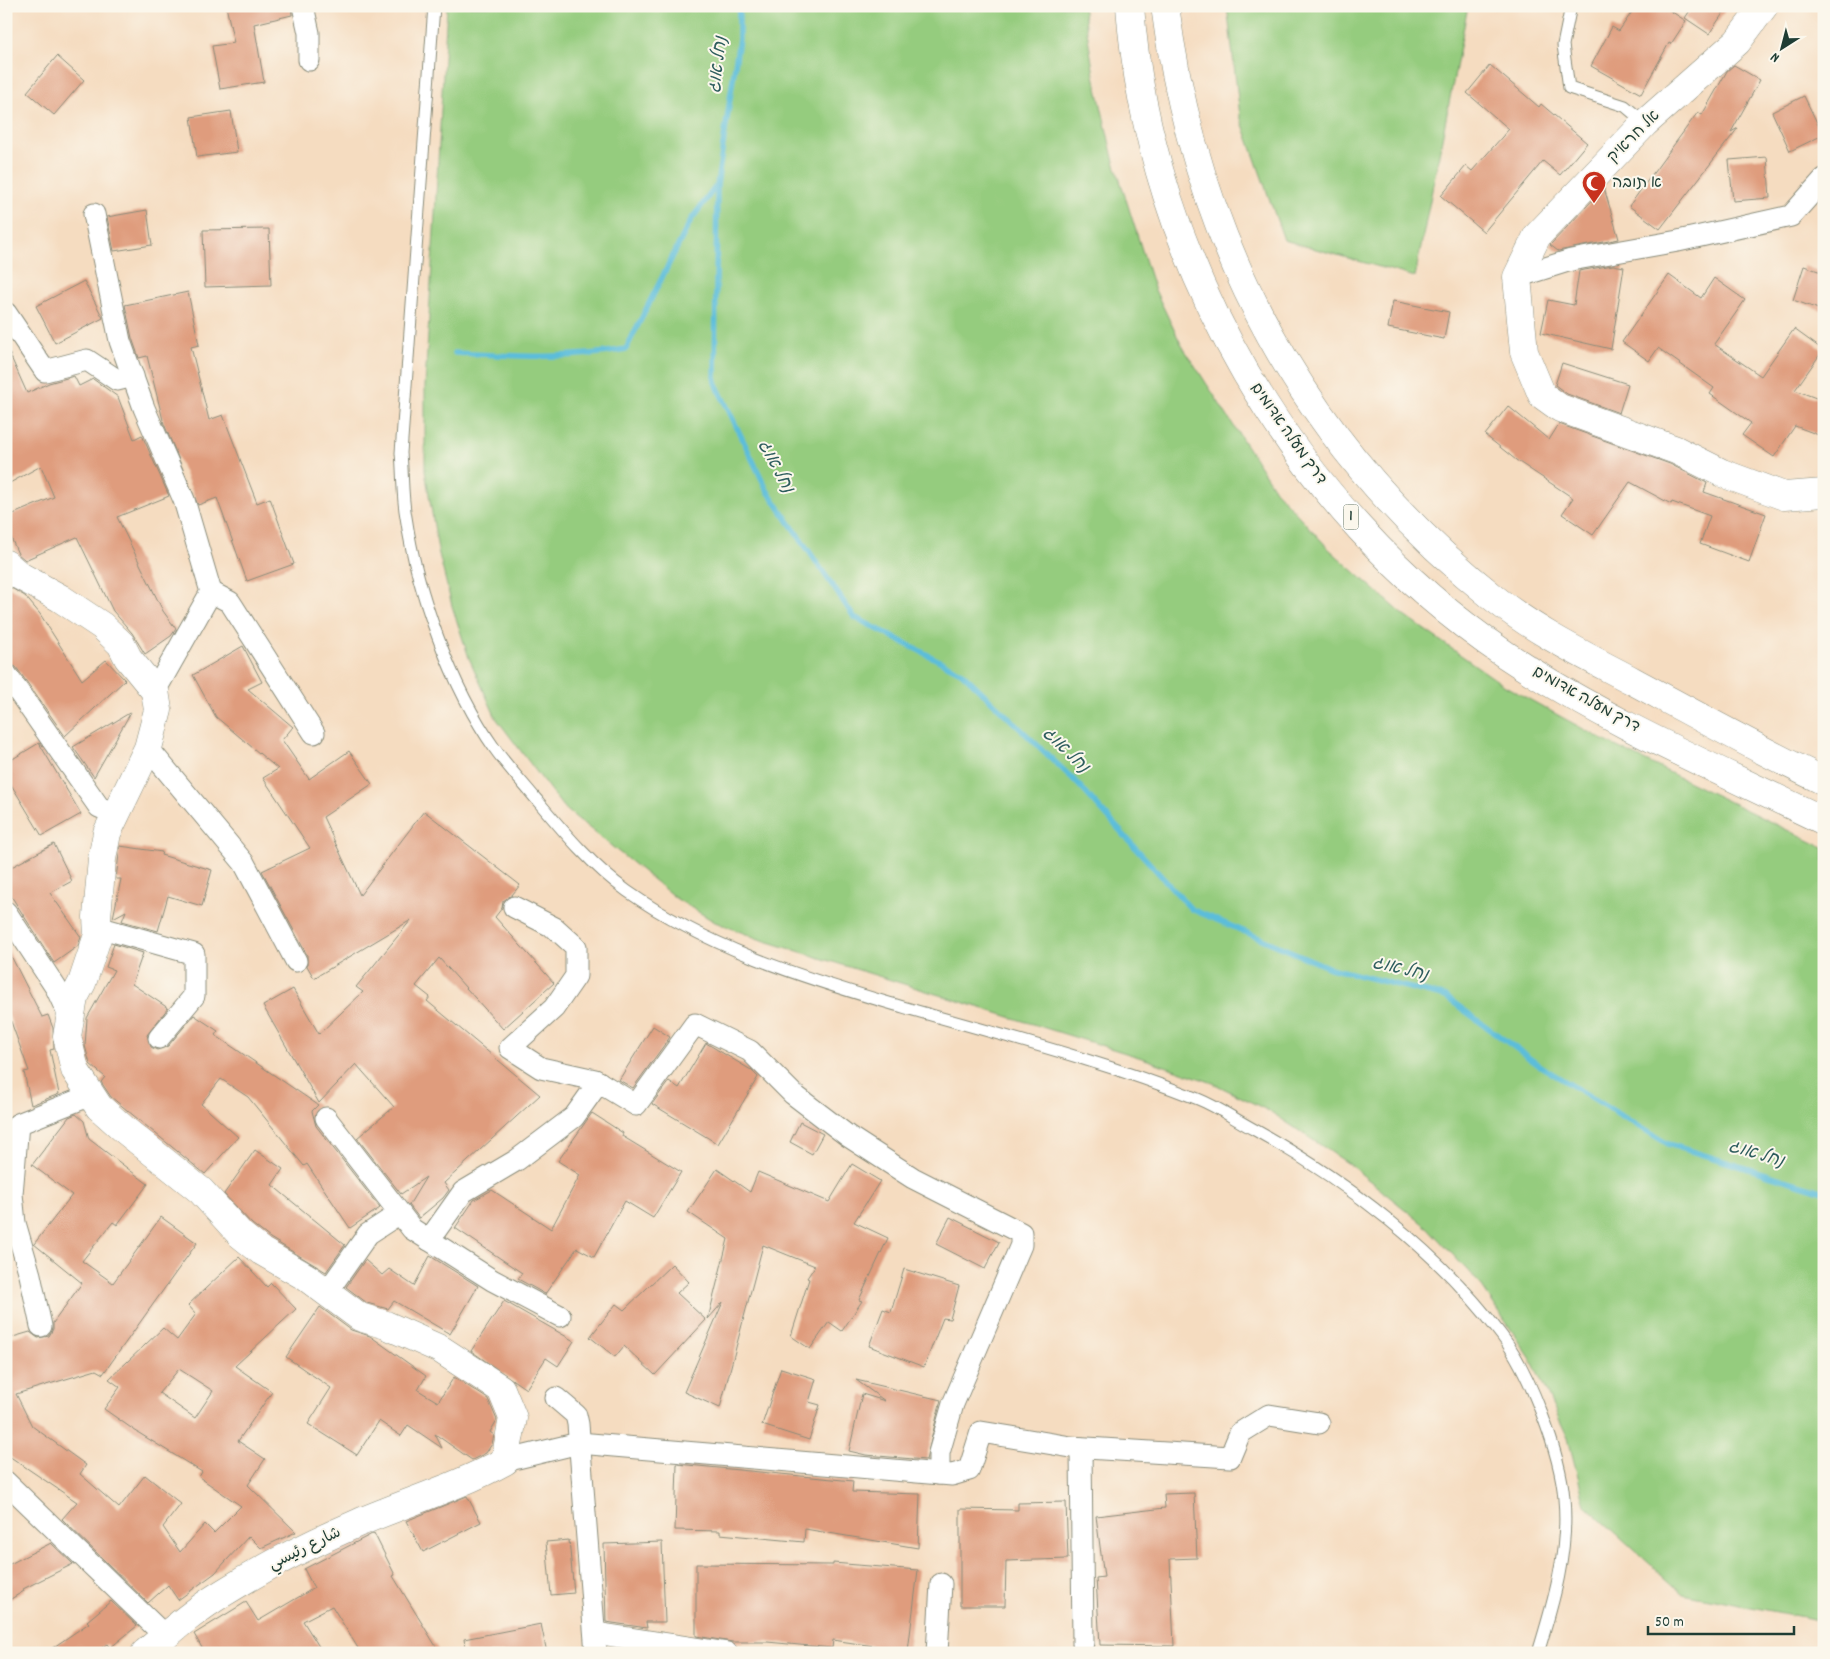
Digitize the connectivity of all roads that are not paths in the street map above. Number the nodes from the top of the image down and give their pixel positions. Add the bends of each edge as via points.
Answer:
1 (303, 6) edge
2 (434, 6) edge
3 (1130, 6) edge
4 (1165, 6) edge
5 (1571, 6) edge
6 (1764, 6) edge
7 (309, 60) dead end
8 (1645, 123) junction
9 (1824, 179) edge
10 (94, 214) dead end
11 (1517, 277) junction
12 (6, 314) edge
13 (133, 376) junction
14 (1824, 493) edge
15 (6, 564) edge
16 (210, 592) junction
17 (6, 674) edge
18 (155, 691) junction
19 (314, 733) dead end
20 (148, 748) junction
21 (1824, 781) edge
22 (114, 814) junction
23 (1824, 821) edge
24 (514, 907) dead end
25 (6, 912) edge
26 (98, 927) junction
27 (296, 962) dead end
28 (70, 1018) junction
29 (159, 1038) dead end
30 (599, 1082) junction
31 (91, 1095) junction
32 (326, 1118) dead end
33 (400, 1213) junction
34 (429, 1240) junction
35 (327, 1292) junction
36 (560, 1316) dead end
37 (42, 1326) dead end
38 (556, 1398) dead end
39 (1319, 1423) dead end
40 (580, 1443) junction
41 (1082, 1448) junction
42 (493, 1468) junction
43 (939, 1474) junction
44 (9, 1490) edge
45 (942, 1584) dead end
46 (1084, 1642) dead end
47 (596, 1643) edge
48 (155, 1645) edge
49 (727, 1653) edge
50 (936, 1653) edge
51 (1538, 1653) edge

1 - 7 street via 309,33
2 - 51 lane via 401,453 406,516 419,577 448,665 494,747 580,850 623,889 679,924 817,982 1093,1063 1202,1100 1283,1146 1371,1204 1462,1289 1505,1338 1534,1394 1552,1443 1564,1498 1562,1550 1554,1600
3 - 23 main road, דרך מעלה אדומים / 1 via 1144,112 1179,231 1229,345 1306,466 1403,573 1506,654 1590,705
4 - 21 main road via 1172,61 1214,215 1248,294 1294,376 1326,425 1362,470 1443,553 1496,599 1562,642
5 - 8 lane via 1563,45 1569,88 1625,106
6 - 8 main road, אל חראיק via 1737,42
8 - 11 main road, אל חראיק via 1537,236
9 - 11 street via 1791,216 1571,260
10 - 13 street via 120,341
11 - 14 main road via 1524,352 1542,395 1604,425 1676,450 1722,473 1784,496
12 - 13 street via 45,371 87,360 117,380
13 - 16 street via 184,500
15 - 18 main road via 102,626 121,644 128,658
16 - 18 street
16 - 19 street via 230,602
17 - 22 street via 99,808
18 - 20 main road via 158,710
20 - 22 main road
20 - 27 street via 244,863
22 - 26 main road via 102,858
24 - 30 street via 554,928 576,947 576,976 554,1008 510,1048 541,1068
25 - 28 street via 56,988
26 - 28 main road
26 - 29 street via 194,954 194,996
28 - 31 main road via 67,1036 75,1070
30 - 34 street via 574,1117 517,1160 463,1192
30 - 43 street via 636,1105 695,1024 750,1051 793,1094 848,1136 905,1173 1021,1233 1021,1245 953,1404 939,1453
31 - 35 main road via 126,1132 201,1191 241,1235
31 - 37 street via 18,1124 12,1194 14,1223
32 - 33 street
33 - 34 street via 412,1229
33 - 35 street via 368,1234
34 - 36 street via 492,1280
35 - 42 main road via 360,1317 440,1348 500,1389 513,1418
38 - 40 street via 576,1415
39 - 41 street via 1269,1415 1240,1433 1230,1457
40 - 42 street
40 - 43 street
40 - 47 street
41 - 43 street via 981,1432 969,1470 952,1475
41 - 46 street
42 - 48 main road, شارع رئيسي via 352,1526 274,1563 223,1593
44 - 48 street
45 - 50 street
47 - 49 street

